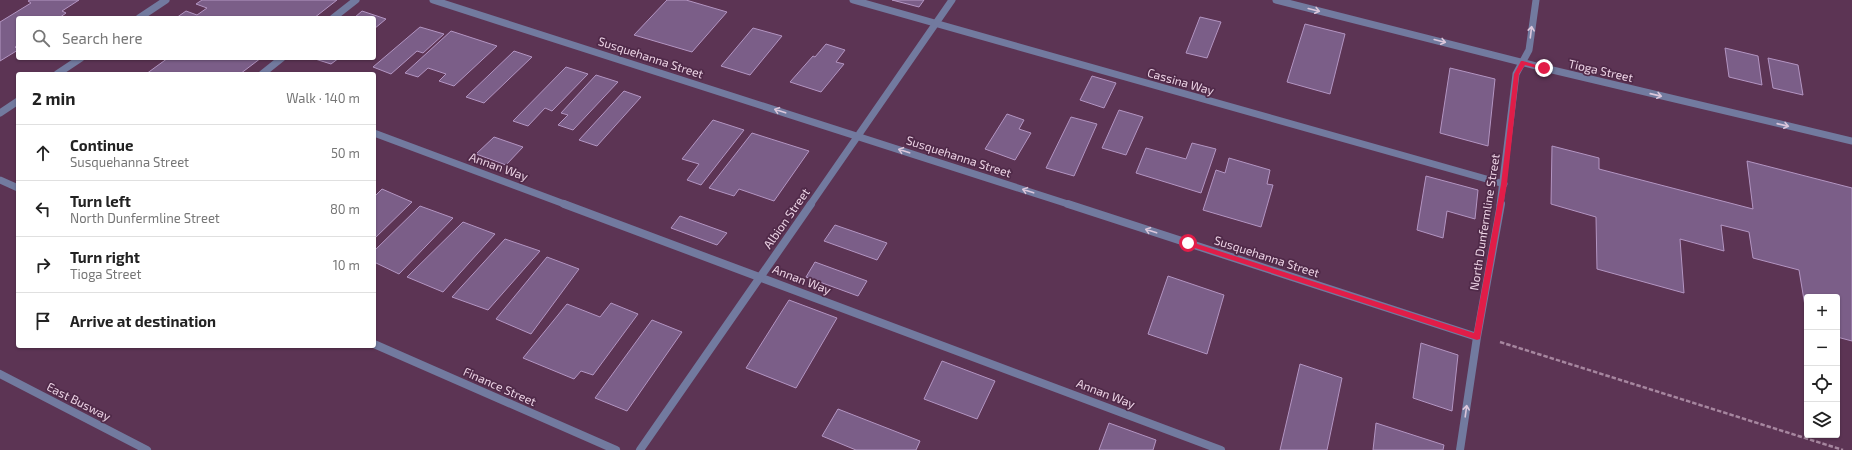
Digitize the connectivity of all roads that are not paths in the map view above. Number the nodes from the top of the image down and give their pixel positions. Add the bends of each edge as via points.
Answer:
1 (166, 0) edge
2 (356, 0) edge
3 (433, 0) edge
4 (853, 0) edge
5 (952, 0) edge
6 (1276, 0) edge
7 (1536, 0) edge
8 (142, 16) edge
9 (336, 16) edge
10 (936, 24) junction
11 (78, 60) edge
12 (280, 60) edge
13 (1523, 63) junction
14 (60, 72) edge
15 (264, 72) edge
16 (16, 102) edge
17 (0, 113) edge
18 (376, 134) edge
19 (858, 135) junction
20 (1852, 141) edge
21 (0, 180) edge
22 (1504, 184) junction
23 (16, 187) edge
24 (760, 276) junction
25 (1477, 337) junction
26 (376, 345) edge
27 (0, 374) edge
28 (147, 450) edge
29 (616, 450) edge
30 (640, 450) edge
31 (1221, 450) edge
32 (1460, 450) edge

1 - 8 street
2 - 9 street
19 -> 3 street, Susquehanna Street
4 - 10 street, Cassina Way
5 - 10 street, Albion Street
6 -> 13 street, Tioga Street
13 -> 7 street, North Dunfermline Street via 1529,50
10 - 19 street, Albion Street
10 - 22 street, Cassina Way
11 - 14 street
12 - 15 street
13 -> 20 street, Tioga Street
13 - 22 street, North Dunfermline Street via 1516,74
16 - 17 street
18 - 24 street, Annan Way
19 - 24 street, Albion Street
25 -> 19 street, Susquehanna Street
21 - 23 street
22 - 25 street, North Dunfermline Street
24 - 30 street, Albion Street
24 - 31 street, Annan Way
32 -> 25 street, North Dunfermline Street
26 - 29 street, Finance Street
27 - 28 street, East Busway

